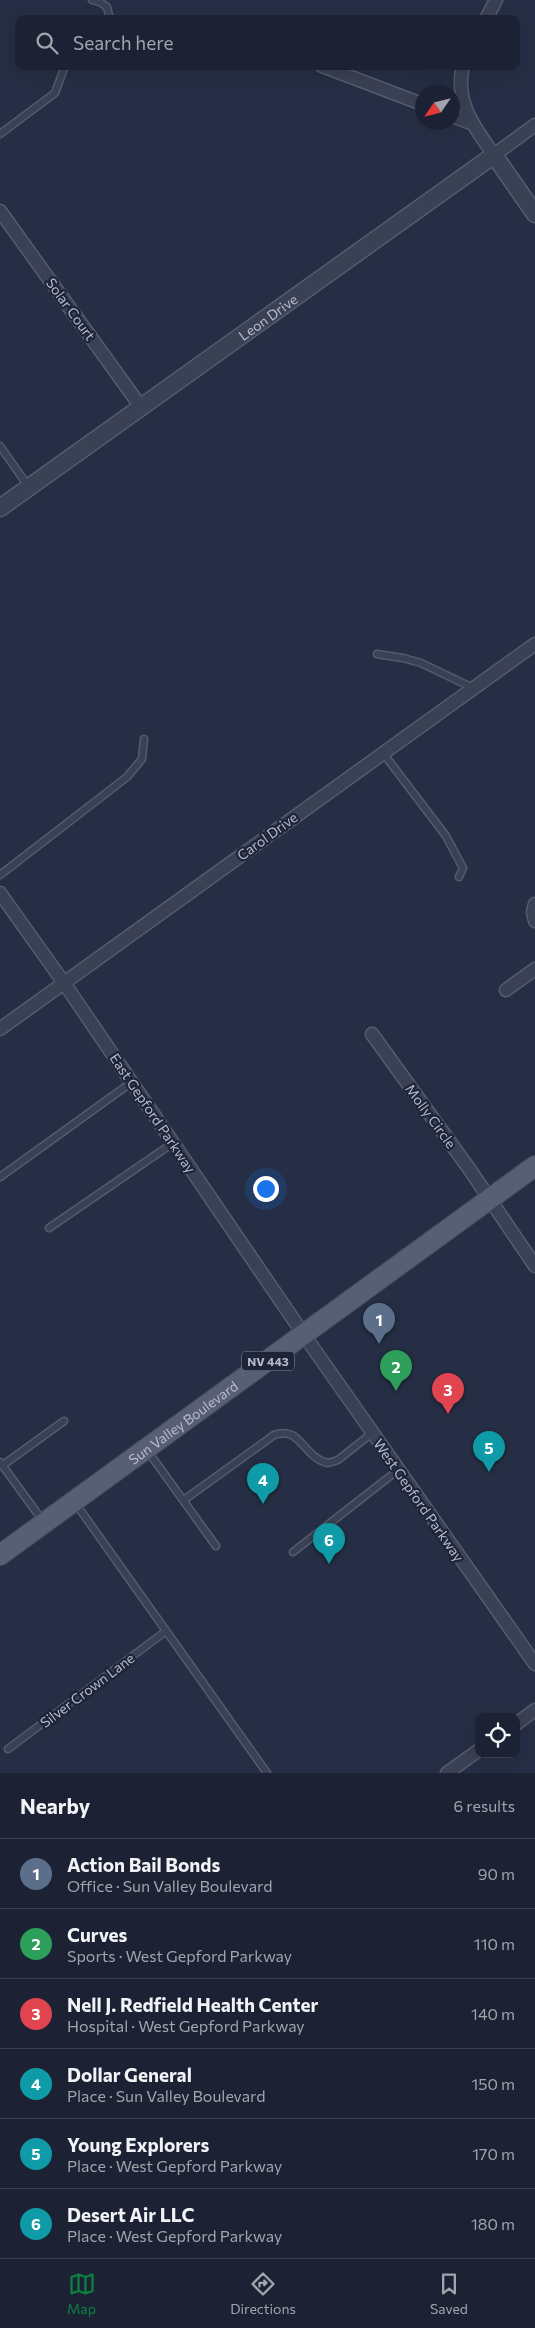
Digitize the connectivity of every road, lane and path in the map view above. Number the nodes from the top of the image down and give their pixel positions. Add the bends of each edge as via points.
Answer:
1 (92, 0) edge
2 (496, 0) edge
3 (109, 15) edge
4 (488, 15) edge
5 (64, 70) edge
6 (333, 70) edge
7 (463, 70) edge
8 (415, 101) edge
9 (460, 119) edge
10 (471, 123) junction
11 (535, 125) edge
12 (0, 134) edge
13 (494, 155) junction
14 (0, 211) edge
15 (535, 214) edge
16 (141, 407) junction
17 (0, 446) edge
18 (28, 487) junction
19 (0, 508) edge
20 (535, 644) edge
21 (377, 654) dead end
22 (473, 688) junction
23 (144, 739) dead end
24 (383, 753) junction
25 (0, 875) edge
26 (459, 877) dead end
27 (0, 893) edge
28 (535, 904) edge
29 (535, 921) edge
30 (535, 969) edge
31 (64, 983) junction
32 (506, 990) dead end
33 (0, 1029) edge
34 (372, 1034) dead end
35 (132, 1082) junction
36 (174, 1143) junction
37 (535, 1166) edge
38 (0, 1177) edge
39 (489, 1198) junction
40 (49, 1228) dead end
41 (535, 1266) edge
42 (304, 1335) junction
43 (64, 1422) dead end
44 (372, 1432) junction
45 (146, 1449) junction
46 (1, 1464) edge
47 (398, 1470) junction
48 (184, 1500) junction
49 (74, 1501) junction
50 (44, 1523) junction
51 (216, 1546) dead end
52 (293, 1552) dead end
53 (0, 1555) edge
54 (166, 1631) junction
55 (535, 1664) edge
56 (535, 1710) edge
57 (520, 1721) edge
58 (8, 1749) dead end
59 (475, 1753) edge
60 (267, 1773) edge
61 (447, 1773) edge

1 - 3 lane via 107,7
2 - 4 street
5 - 12 lane via 55,93
6 - 8 street
7 - 10 street via 460,91
9 - 10 street
10 - 13 street
11 - 13 street, Leon Drive
13 - 15 street
13 - 16 street, Leon Drive
14 - 16 street, Solar Court
16 - 18 street, Leon Drive
17 - 18 lane
18 - 19 street, Leon Drive
20 - 22 street, Carol Drive
21 - 22 lane via 421,663
22 - 24 street, Carol Drive
23 - 25 lane via 142,759 127,777
24 - 26 lane via 446,836 463,868
24 - 31 street, Carol Drive
27 - 31 street, East Gepford Parkway
28 - 29 street
30 - 32 street
31 - 33 street, Carol Drive
31 - 35 street, East Gepford Parkway
34 - 39 street, Molly Circle
35 - 36 street, East Gepford Parkway
35 - 38 lane
36 - 40 lane
36 - 42 street, East Gepford Parkway
37 - 39 main road, Sun Valley Boulevard / NV 443
39 - 41 street, Molly Circle
39 - 42 main road, Sun Valley Boulevard / NV 443
42 - 44 street, West Gepford Parkway
42 - 45 main road, Sun Valley Boulevard / NV 443
43 - 46 lane
44 - 47 street, West Gepford Parkway
44 - 48 lane via 338,1460 328,1463 311,1456 289,1432 274,1434
45 - 48 lane
45 - 49 main road, Sun Valley Boulevard / NV 443
46 - 50 lane
47 - 52 lane
47 - 55 street, West Gepford Parkway
48 - 51 lane
49 - 50 main road, Sun Valley Boulevard / NV 443
49 - 54 lane
50 - 53 main road, Sun Valley Boulevard / NV 443
54 - 58 lane, Silver Crown Lane
54 - 60 lane
56 - 57 street
59 - 61 street

